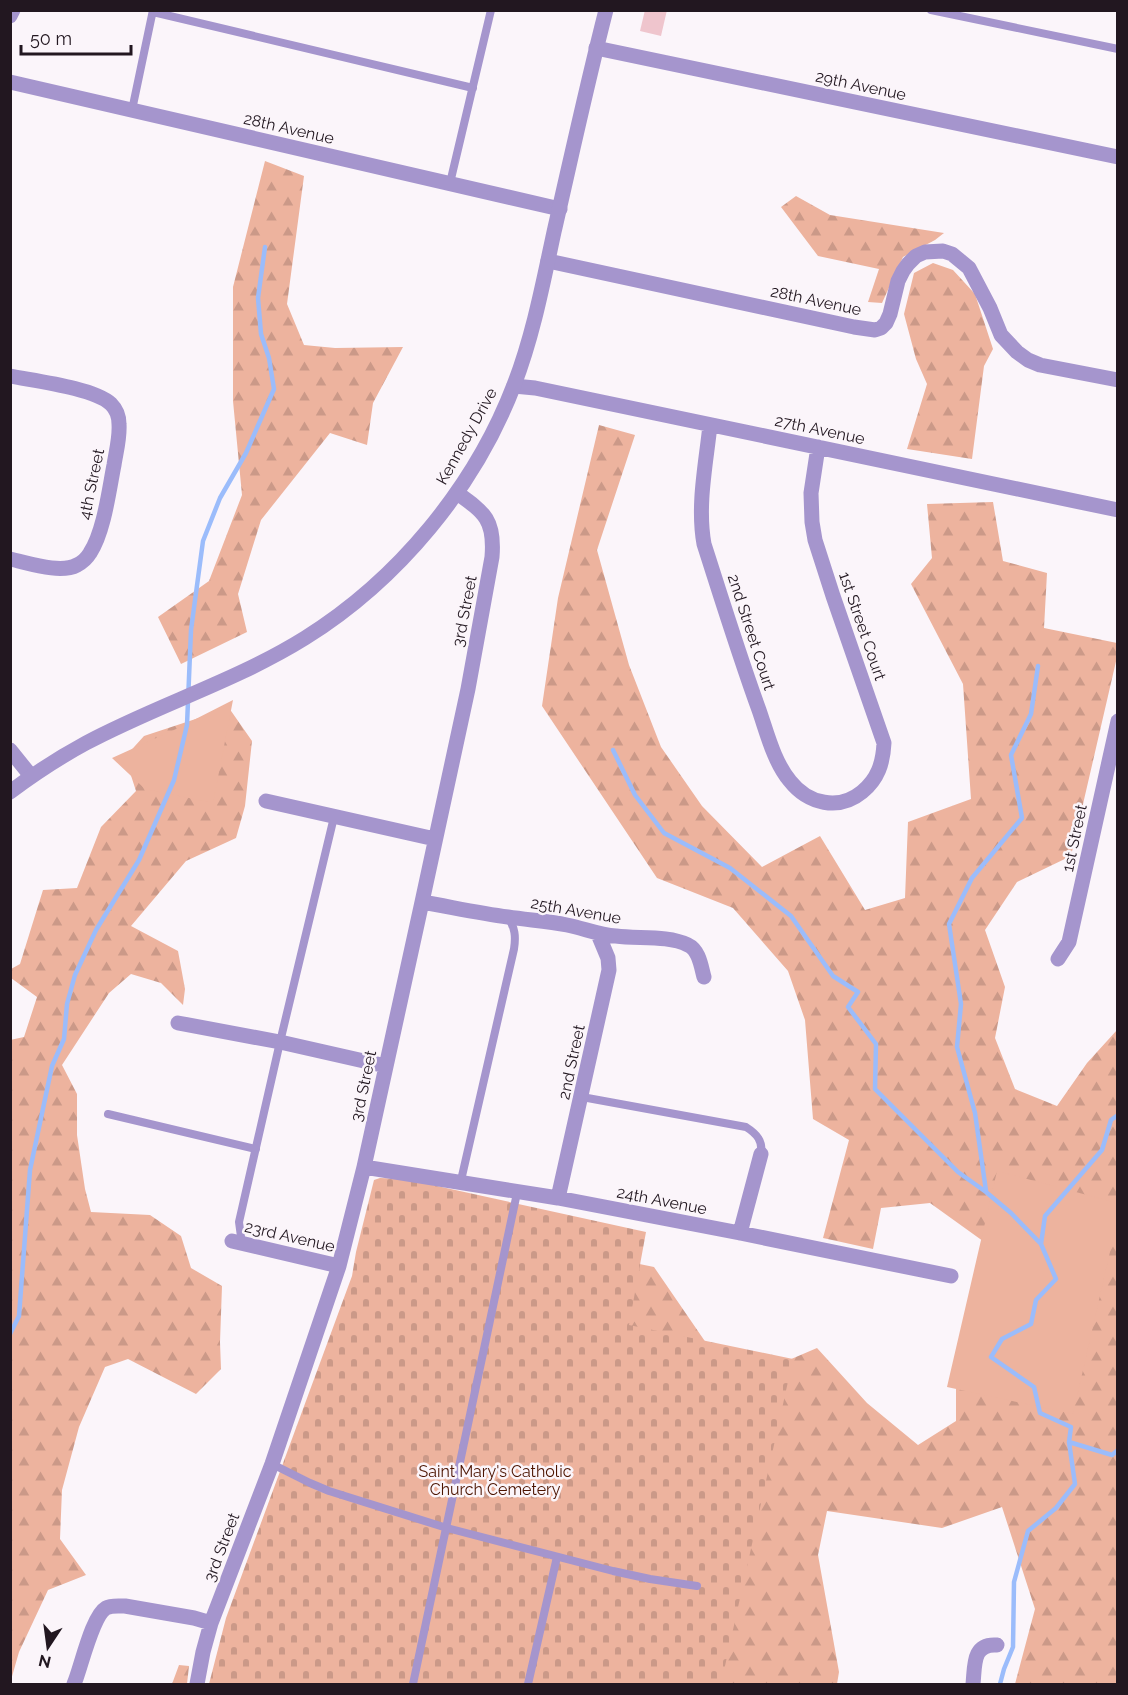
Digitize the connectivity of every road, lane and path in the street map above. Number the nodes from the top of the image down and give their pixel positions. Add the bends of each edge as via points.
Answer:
1 (13, 10) edge
2 (491, 10) edge
3 (606, 10) edge
4 (931, 10) edge
5 (153, 11) edge
6 (10, 16) edge
7 (596, 48) junction
8 (1118, 49) edge
9 (10, 82) edge
10 (473, 88) junction
11 (132, 110) junction
12 (1118, 157) edge
13 (450, 183) junction
14 (560, 209) junction
15 (548, 261) junction
16 (10, 376) edge
17 (1118, 380) edge
18 (514, 386) junction
19 (710, 425) junction
20 (818, 447) junction
21 (457, 493) junction
22 (1118, 510) edge
23 (10, 559) edge
24 (1118, 721) edge
25 (10, 750) edge
26 (31, 776) junction
27 (10, 792) edge
28 (266, 801) dead end
29 (848, 801) joint
30 (334, 817) junction
31 (435, 839) junction
32 (422, 902) junction
33 (508, 917) junction
34 (598, 934) junction
35 (1058, 959) dead end
36 (704, 977) dead end
37 (178, 1023) dead end
38 (280, 1042) junction
39 (386, 1066) junction
40 (582, 1097) junction
41 (108, 1114) dead end
42 (256, 1149) junction
43 (761, 1154) joint
44 (364, 1167) junction
45 (462, 1183) junction
46 (517, 1192) junction
47 (558, 1198) junction
48 (740, 1233) junction
49 (237, 1242) joint
50 (339, 1266) junction
51 (951, 1276) dead end
52 (272, 1464) junction
53 (447, 1528) junction
54 (557, 1557) junction
55 (697, 1586) dead end
56 (211, 1623) junction
57 (997, 1645) dead end
58 (74, 1684) edge
59 (197, 1684) edge
60 (413, 1684) edge
61 (528, 1684) edge
62 (973, 1684) edge

1 - 6 street
2 - 10 lane
3 - 7 street, Kennedy Drive
4 - 8 lane
5 - 10 lane
5 - 11 lane
7 - 12 street, 29th Avenue
7 - 14 street, Kennedy Drive
9 - 11 street, 28th Avenue
10 - 13 lane
11 - 13 street, 28th Avenue
13 - 14 street, 28th Avenue
14 - 15 street, Kennedy Drive
15 - 17 street, 28th Avenue via 875,330 886,323 898,281 908,264 926,252 943,251 969,268 1001,335 1017,352 1040,365
15 - 18 street, Kennedy Drive
16 - 23 street, 4th Street via 85,391 105,399 118,415 119,437 107,505 97,539 84,560 61,569
18 - 19 street, 27th Avenue
18 - 21 street, Kennedy Drive via 498,423
19 - 20 street, 27th Avenue
19 - 29 street, 2nd Street Court via 700,514 704,544 768,736 780,767 799,791 830,803
20 - 22 street, 27th Avenue
20 - 29 street, 1st Street Court via 811,493 815,540 884,743 882,765 876,776
21 - 26 street, Kennedy Drive via 384,577 306,638 261,663 84,744
21 - 31 street, 3rd Street via 485,515 490,523 493,549
24 - 35 street, 1st Street via 1069,942
25 - 26 street
26 - 27 street, Kennedy Drive
28 - 30 street
30 - 31 street
30 - 38 lane
31 - 32 street, 3rd Street
32 - 33 street, 25th Avenue
32 - 39 street, 3rd Street
33 - 34 street, 25th Avenue via 568,925
33 - 45 lane via 516,936 514,949
34 - 36 street, 25th Avenue via 652,937 689,945 699,959
34 - 40 street, 2nd Street via 609,970
37 - 38 street
38 - 39 street
38 - 42 lane
39 - 44 street, 3rd Street
40 - 43 lane via 746,1127 759,1137
40 - 47 street, 2nd Street
41 - 42 lane
42 - 49 lane
43 - 48 street
44 - 45 street, 24th Avenue
44 - 50 street, 3rd Street
45 - 46 street, 24th Avenue
46 - 47 street, 24th Avenue
46 - 53 lane
47 - 48 street, 24th Avenue
48 - 51 street, 24th Avenue
49 - 50 street, 23rd Avenue
50 - 52 street, 3rd Street
52 - 53 lane via 329,1491
52 - 56 street, 3rd Street
53 - 54 lane
53 - 60 lane
54 - 55 lane
54 - 61 lane
56 - 58 street via 134,1607 106,1608 96,1622
56 - 59 street, 3rd Street
57 - 62 street via 979,1648

